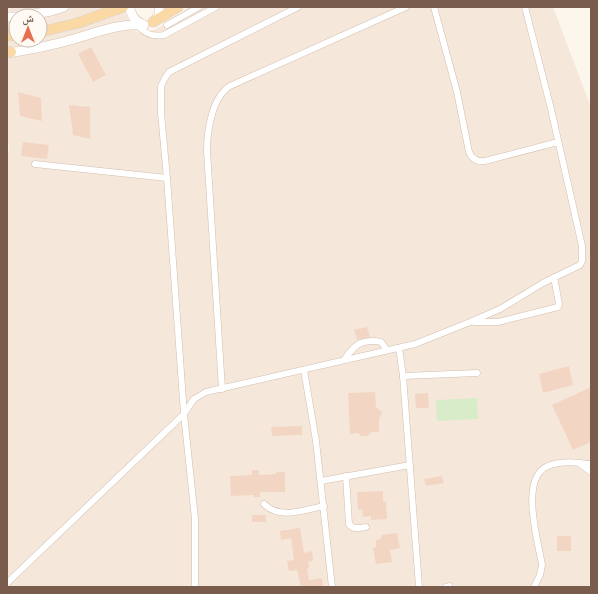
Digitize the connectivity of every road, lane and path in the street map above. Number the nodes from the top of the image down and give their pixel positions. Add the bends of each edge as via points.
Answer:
1 (64, 7) edge
2 (123, 7) edge
3 (129, 7) edge
4 (178, 7) edge
5 (199, 7) edge
6 (216, 7) edge
7 (298, 7) edge
8 (406, 7) edge
9 (434, 7) edge
10 (525, 7) edge
11 (48, 12) edge
12 (164, 18) edge
13 (142, 22) junction
14 (48, 30) edge
15 (8, 52) edge
16 (558, 142) junction
17 (35, 164) dead end
18 (167, 178) junction
19 (554, 277) junction
20 (470, 322) junction
21 (399, 348) junction
22 (387, 350) junction
23 (344, 360) junction
24 (304, 370) junction
25 (476, 373) dead end
26 (403, 376) junction
27 (222, 389) junction
28 (184, 414) junction
29 (579, 463) junction
30 (410, 464) junction
31 (591, 464) edge
32 (591, 472) edge
33 (346, 476) junction
34 (321, 481) junction
35 (264, 504) dead end
36 (324, 506) junction
37 (366, 527) dead end
38 (7, 583) edge
39 (195, 587) edge
40 (332, 587) edge
41 (419, 587) edge
42 (534, 587) edge

1 - 11 street
2 - 14 main road via 78,23
3 - 13 street
4 - 12 main road
5 - 12 street
6 - 12 street
7 - 18 street via 169,72 161,86
8 - 27 street via 230,86 217,100 208,132 207,151
9 - 16 street via 472,158 485,161
10 - 16 street
12 - 13 main road
12 - 13 street via 164,35 148,34 142,30
13 - 15 street
16 - 19 street via 583,251 580,265
17 - 18 street
18 - 28 street
19 - 20 street via 500,309
19 - 20 street via 558,307 498,322
20 - 21 street
21 - 22 street
21 - 26 street
22 - 23 street
22 - 23 street via 381,342 359,344
23 - 24 street
24 - 27 street
24 - 34 street
25 - 26 street
26 - 30 street
27 - 28 street via 200,395 194,399
28 - 38 street
28 - 39 street via 195,519
29 - 31 street
29 - 32 street
29 - 42 street via 547,466 540,471 534,482 531,497 542,565
30 - 33 street
30 - 41 street
33 - 34 street
33 - 37 street via 349,524 356,529
34 - 36 street
35 - 36 street via 281,513
36 - 40 street

